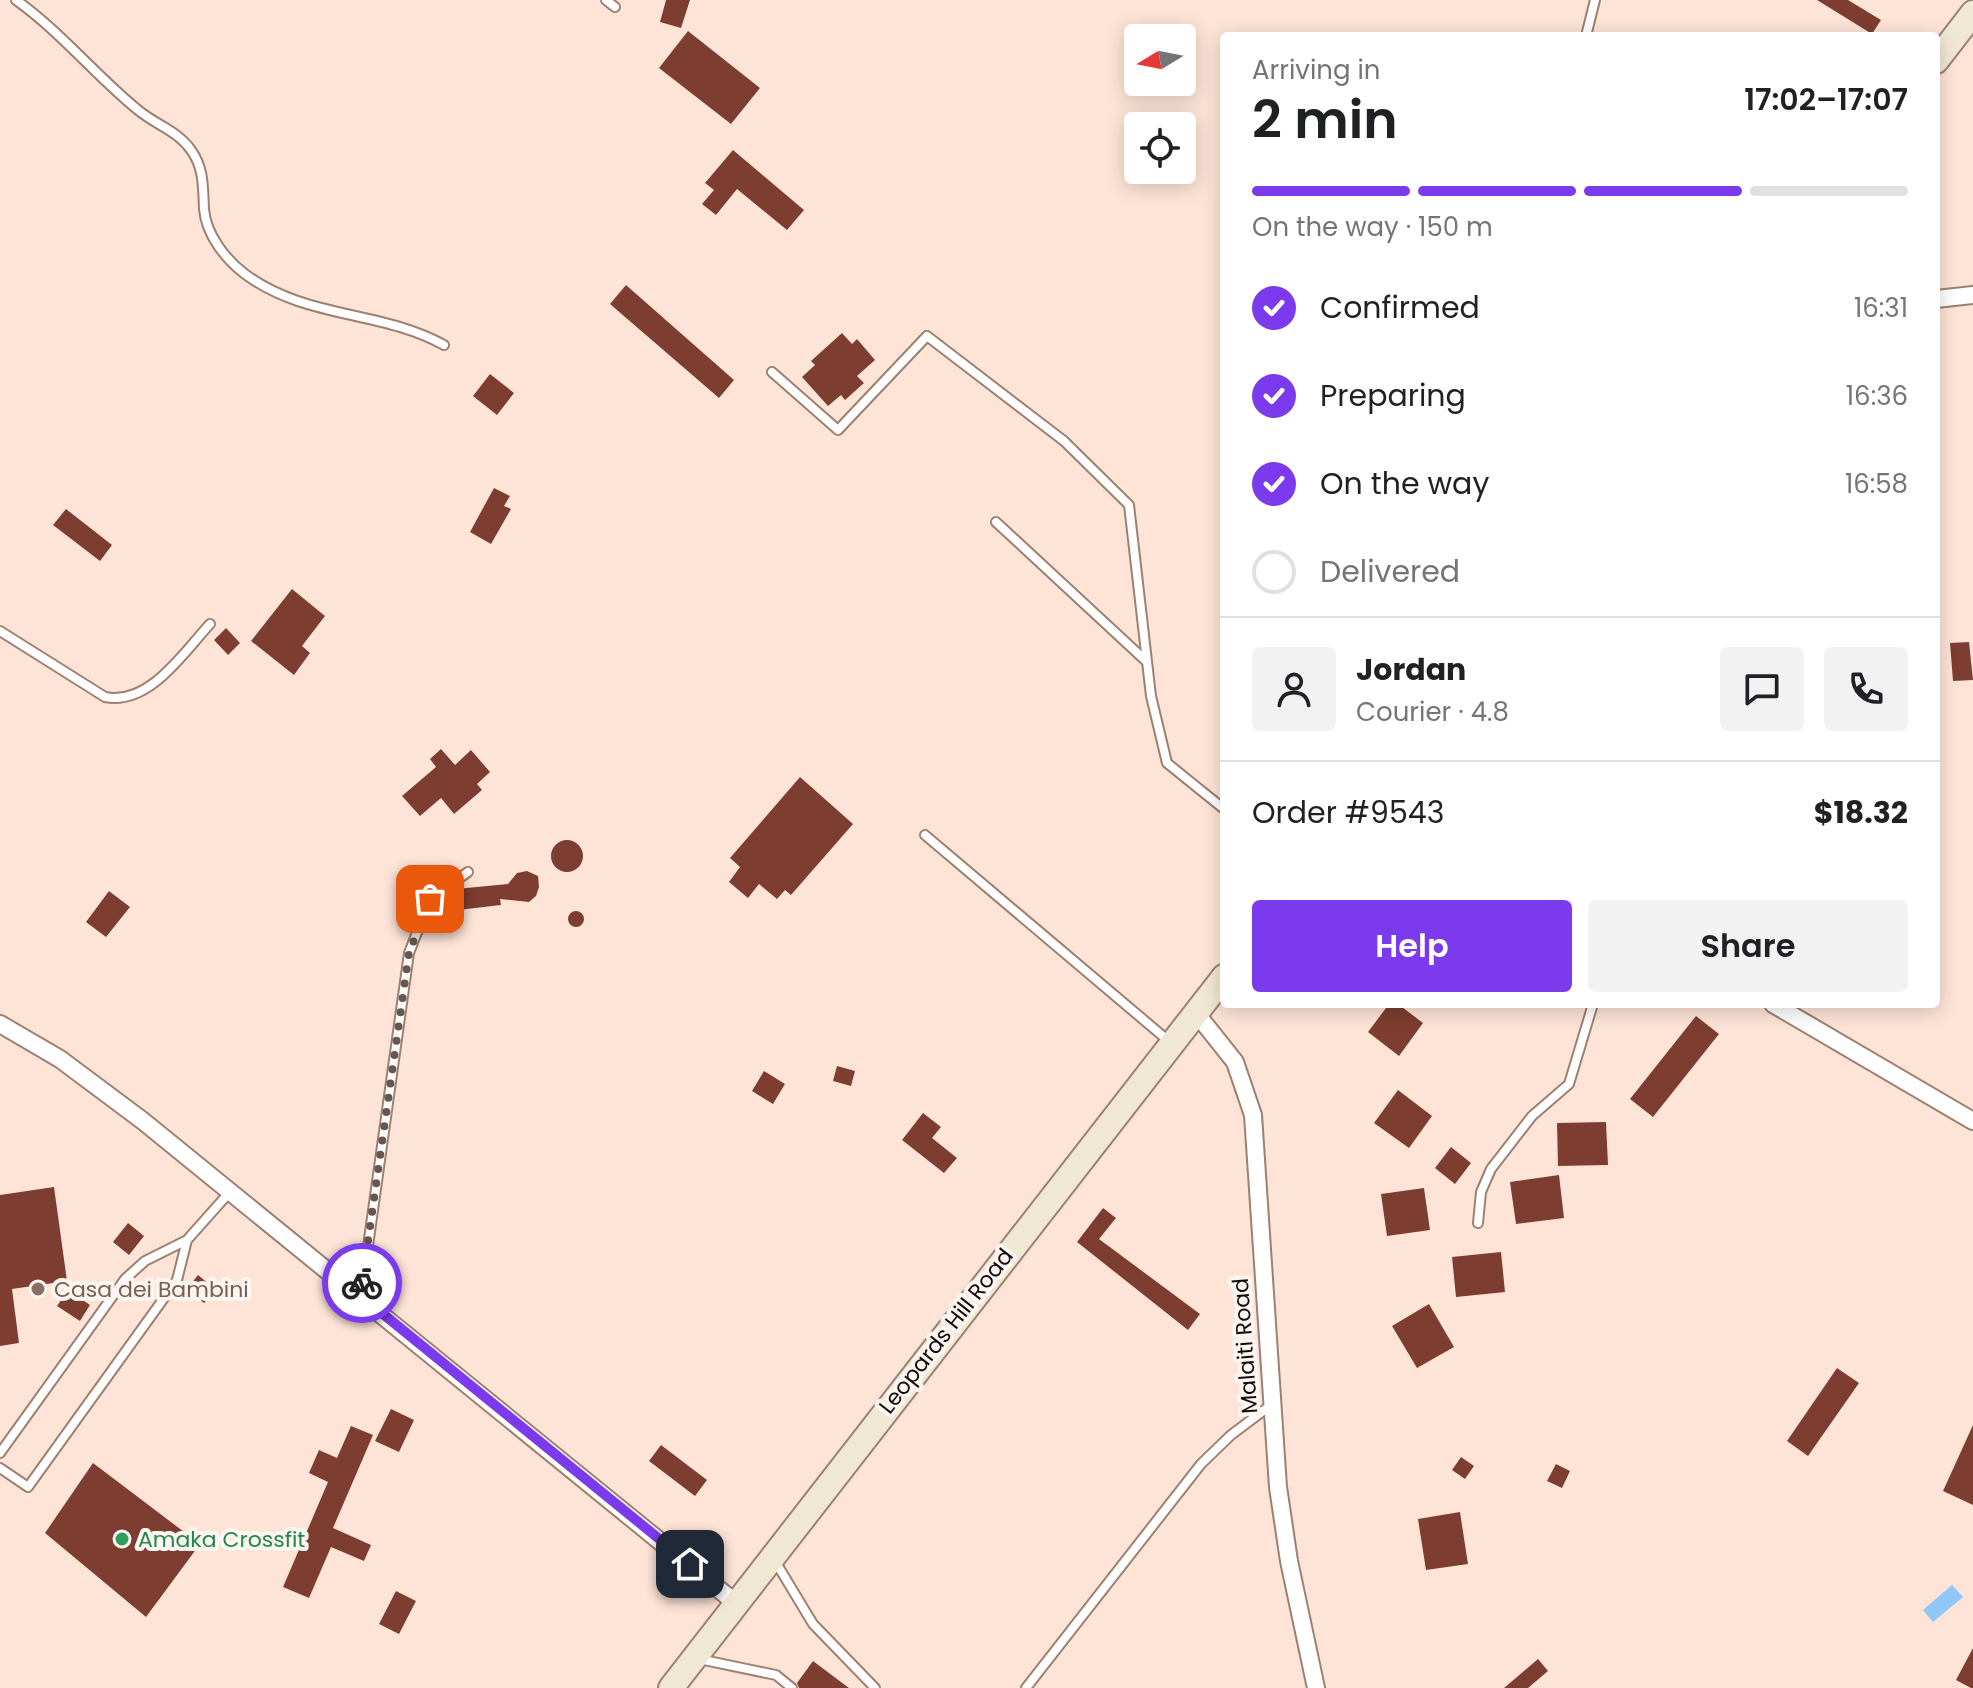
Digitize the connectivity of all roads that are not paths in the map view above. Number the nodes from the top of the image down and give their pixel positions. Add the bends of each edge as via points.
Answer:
1 (16, 0) edge
2 (606, 0) edge
3 (1595, 0) edge
4 (615, 7) dead end
5 (1973, 13) edge
6 (1587, 32) edge
7 (1940, 56) edge
8 (1973, 295) edge
9 (1940, 299) edge
10 (444, 345) dead end
11 (772, 372) dead end
12 (996, 522) dead end
13 (210, 624) dead end
14 (0, 631) edge
15 (1146, 661) junction
16 (1220, 806) edge
17 (925, 835) dead end
18 (468, 872) dead end
19 (1220, 982) edge
20 (1592, 1008) edge
21 (1780, 1008) edge
22 (1196, 1013) junction
23 (0, 1024) edge
24 (1172, 1044) junction
25 (1973, 1121) edge
26 (228, 1194) junction
27 (1478, 1223) dead end
28 (187, 1240) junction
29 (361, 1296) junction
30 (1272, 1405) junction
31 (0, 1453) edge
32 (0, 1468) edge
33 (773, 1557) junction
34 (737, 1604) junction
35 (694, 1658) junction
36 (671, 1688) edge
37 (792, 1688) edge
38 (875, 1688) edge
39 (1026, 1688) edge
40 (1316, 1688) edge

1 - 10 lane via 141,113 191,149 202,175 211,234 244,273 294,301 416,329
2 - 4 lane
3 - 6 lane
5 - 7 main road
8 - 9 street
11 - 15 lane via 838,430 927,336 1064,441 1129,505
12 - 15 lane
13 - 14 lane via 149,687 125,699 105,697
15 - 16 lane via 1167,763
17 - 24 lane
18 - 29 lane via 430,899 409,953
19 - 22 main road, Leopards Hill Road
20 - 27 lane via 1569,1084 1532,1116 1491,1169 1481,1192
21 - 25 street
22 - 24 main road, Leopards Hill Road
22 - 30 street, Malaiti Road via 1235,1062 1253,1115
23 - 26 street via 107,1094
24 - 33 main road, Leopards Hill Road
26 - 28 lane
26 - 29 street
28 - 31 lane via 145,1261 125,1279
28 - 32 lane via 177,1280 28,1487
29 - 34 street
30 - 39 lane via 1201,1464
30 - 40 street, Malaiti Road via 1283,1526
33 - 34 main road, Leopards Hill Road
33 - 38 lane via 813,1624
34 - 35 main road, Leopards Hill Road
35 - 36 main road, Leopards Hill Road
35 - 37 lane via 776,1675

